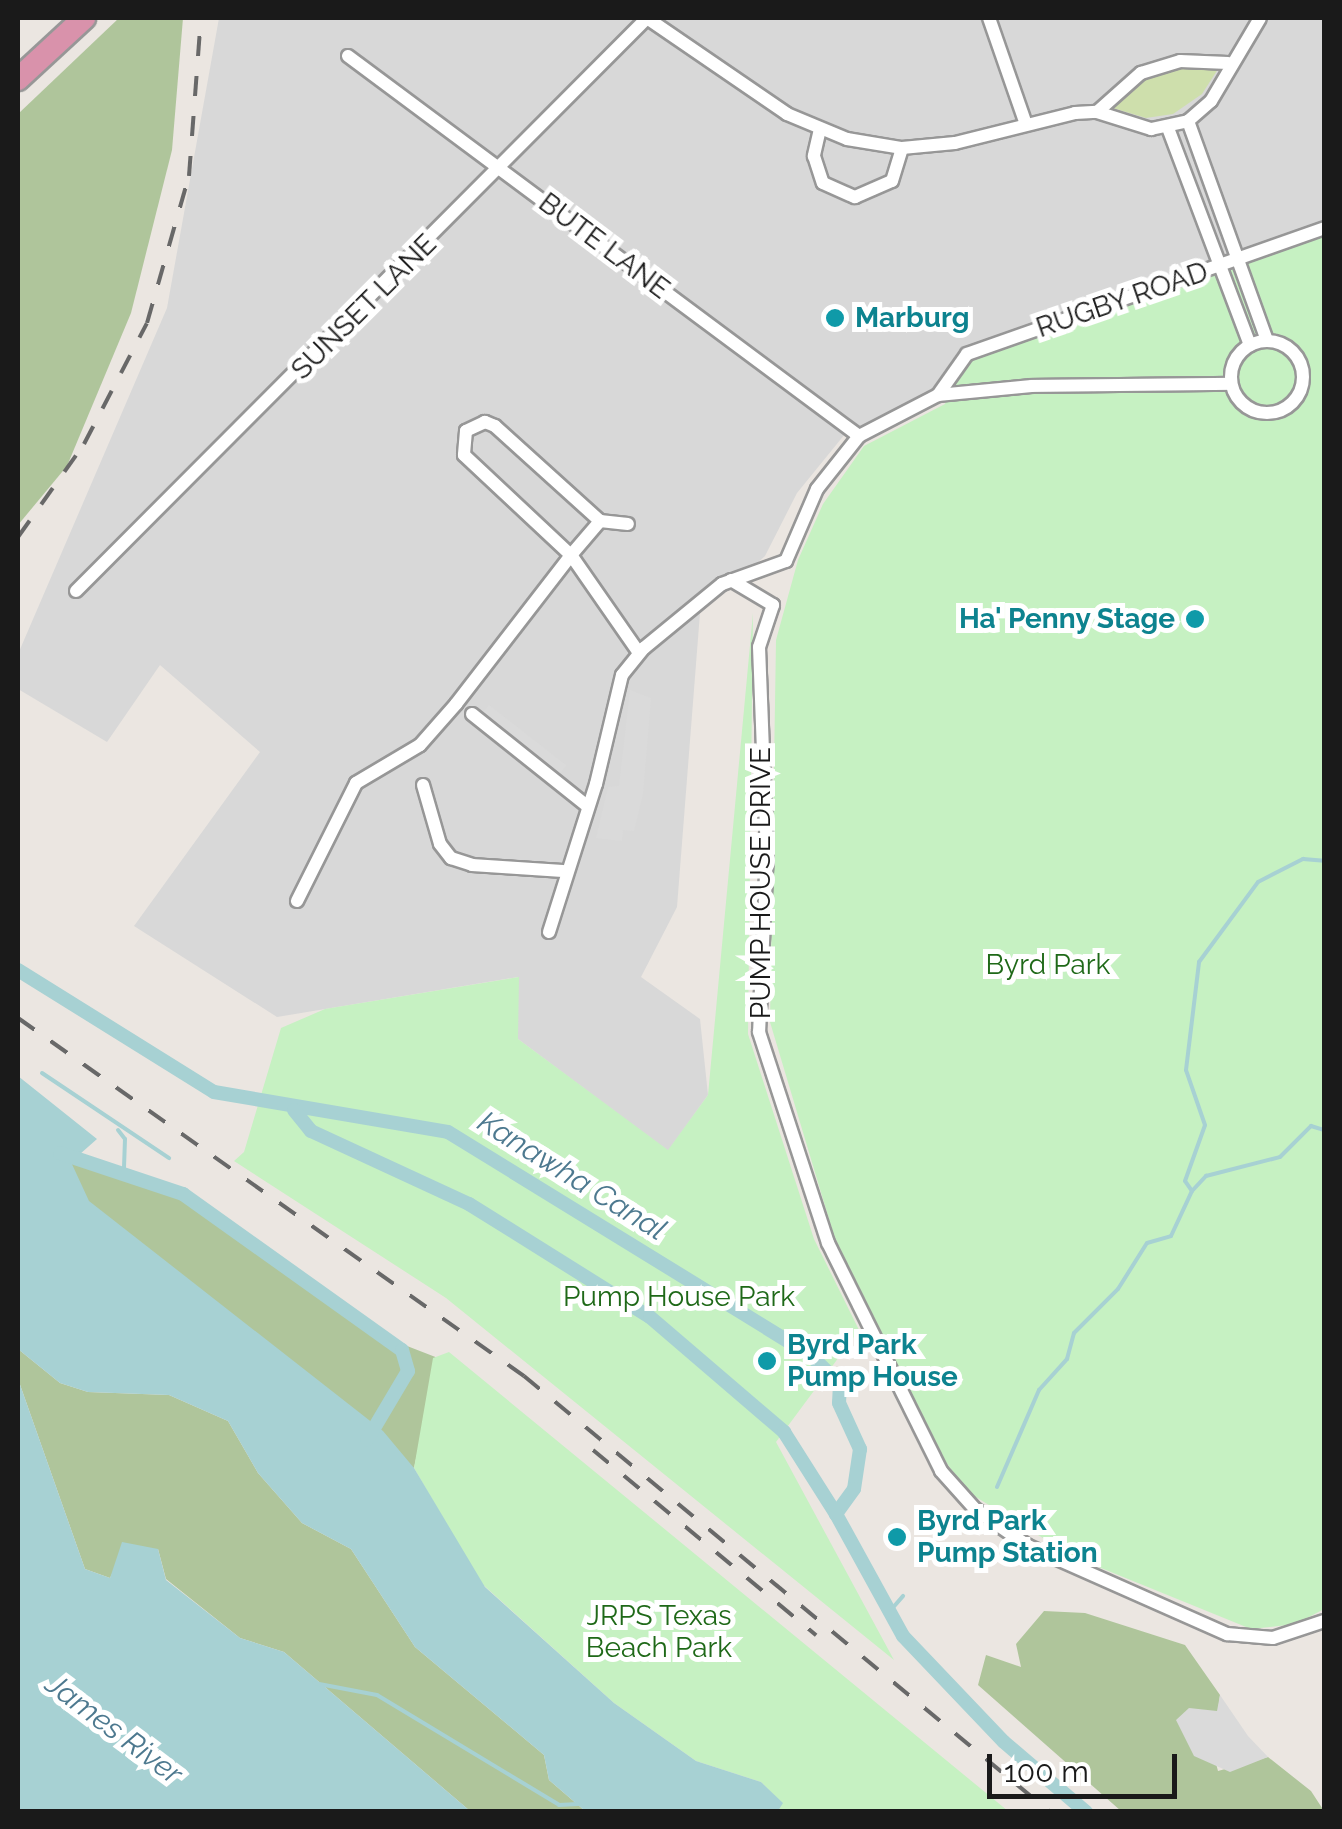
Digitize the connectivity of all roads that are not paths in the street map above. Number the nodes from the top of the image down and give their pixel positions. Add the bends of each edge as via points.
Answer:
1 (84, 18) edge
2 (647, 18) edge
3 (989, 18) edge
4 (1260, 18) edge
5 (348, 56) dead end
6 (1228, 63) junction
7 (18, 79) edge
8 (1097, 112) junction
9 (1188, 121) junction
10 (1026, 124) junction
11 (1168, 128) junction
12 (820, 129) junction
13 (902, 148) junction
14 (502, 169) junction
15 (1324, 228) edge
16 (1236, 260) junction
17 (1218, 267) junction
18 (1267, 340) junction
19 (1250, 344) junction
20 (1231, 384) junction
21 (938, 395) junction
22 (859, 436) junction
23 (600, 522) junction
24 (628, 524) dead end
25 (571, 555) junction
26 (730, 580) junction
27 (76, 591) dead end
28 (639, 653) junction
29 (472, 714) dead end
30 (423, 784) dead end
31 (586, 806) junction
32 (563, 871) junction
33 (298, 900) dead end
34 (549, 932) dead end
35 (1324, 1621) edge

1 - 7 highway
2 - 12 street via 745,91
2 - 14 street, SUNSET LANE
3 - 10 street
4 - 6 street
5 - 14 street, BUTE LANE
6 - 8 street via 1191,60 1141,72
6 - 9 street via 1210,101
8 - 10 street
8 - 11 street
9 - 11 street
9 - 16 street
10 - 13 street via 955,143
11 - 17 street
12 - 13 street
12 - 13 street via 814,156 823,183 855,197 892,181
14 - 22 street, BUTE LANE
14 - 27 street, SUNSET LANE
15 - 16 street, RUGBY ROAD
16 - 17 street, RUGBY ROAD
16 - 18 street
17 - 19 street
17 - 21 street, RUGBY ROAD via 967,354
18 - 19 street
18 - 20 street via 1286,346 1300,362 1303,384 1293,403 1273,413 1251,410
19 - 20 street via 1235,358
20 - 21 street via 1032,386
21 - 22 street
22 - 26 street via 817,489 786,562
23 - 24 street
23 - 25 street
23 - 25 street via 496,426 485,422 466,431 464,456
25 - 28 street
25 - 33 street via 420,745 377,765 345,796
26 - 28 street
26 - 35 street, PUMP HOUSE DRIVE via 774,605 758,648 767,851 759,1032 828,1243 904,1406 953,1488 1028,1546 1228,1634 1273,1638
28 - 31 street via 616,690
29 - 31 street
30 - 32 street via 440,844 451,858
31 - 32 street
32 - 34 street

